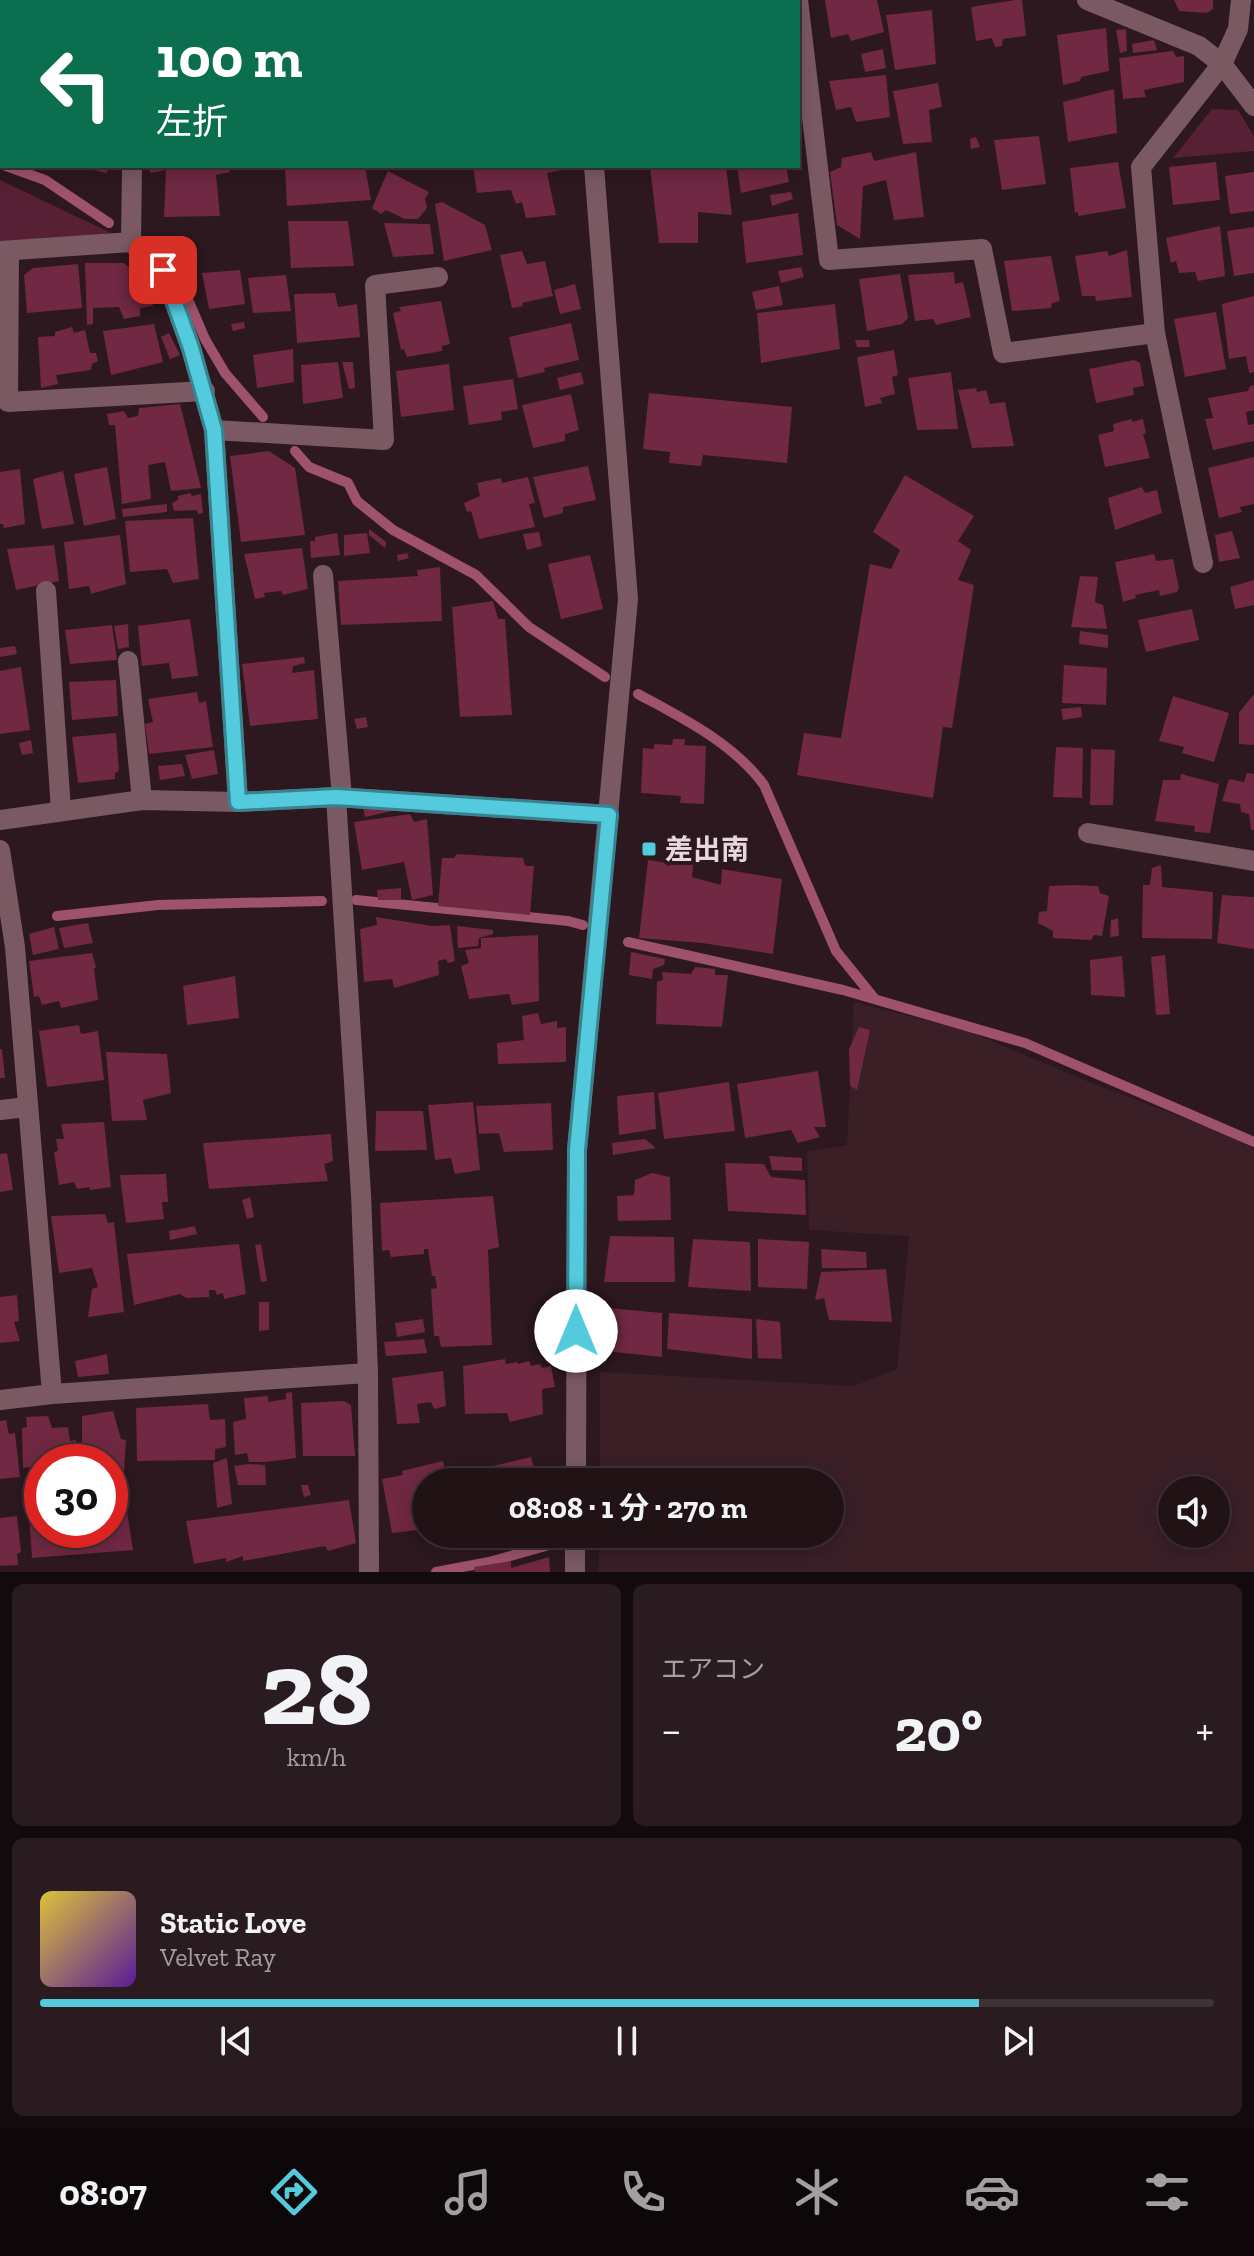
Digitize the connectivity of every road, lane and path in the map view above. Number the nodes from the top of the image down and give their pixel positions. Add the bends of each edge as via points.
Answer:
1 (1241, 0) edge
2 (1096, 1) edge
3 (800, 17) edge
4 (1222, 64) junction
5 (1254, 106) edge
6 (132, 168) edge
7 (594, 168) edge
8 (131, 242) junction
9 (4, 251) edge
10 (438, 277) dead end
11 (1155, 333) junction
12 (205, 391) junction
13 (214, 430) junction
14 (1203, 563) dead end
15 (323, 575) dead end
16 (46, 591) dead end
17 (128, 661) dead end
18 (339, 797) junction
19 (142, 800) junction
20 (238, 802) junction
21 (61, 810) junction
22 (609, 815) junction
23 (0, 820) edge
24 (1088, 833) dead end
25 (0, 850) edge
26 (1254, 861) edge
27 (27, 1107) junction
28 (0, 1110) edge
29 (368, 1373) junction
30 (52, 1394) junction
31 (0, 1400) edge
32 (576, 1468) edge
33 (575, 1548) edge
34 (369, 1572) edge
35 (575, 1572) edge

1 - 4 street via 1238,29
2 - 4 street via 1199,46
3 - 11 street via 829,260 982,249 1003,353
4 - 5 street
4 - 11 street via 1141,167
6 - 8 street
7 - 22 street via 628,599
8 - 9 street
8 - 12 street via 163,270
9 - 12 street via 8,402
10 - 13 street via 375,285 384,440
11 - 14 street
12 - 13 street
13 - 20 street
15 - 18 street
16 - 21 street
17 - 19 street
18 - 20 street
18 - 22 street
18 - 29 street
19 - 20 street
19 - 21 street
21 - 23 street
22 - 32 street via 577,1150
24 - 26 street
25 - 27 street via 15,947
27 - 28 street
27 - 30 street
29 - 30 street
29 - 34 street
30 - 31 street
33 - 35 street

